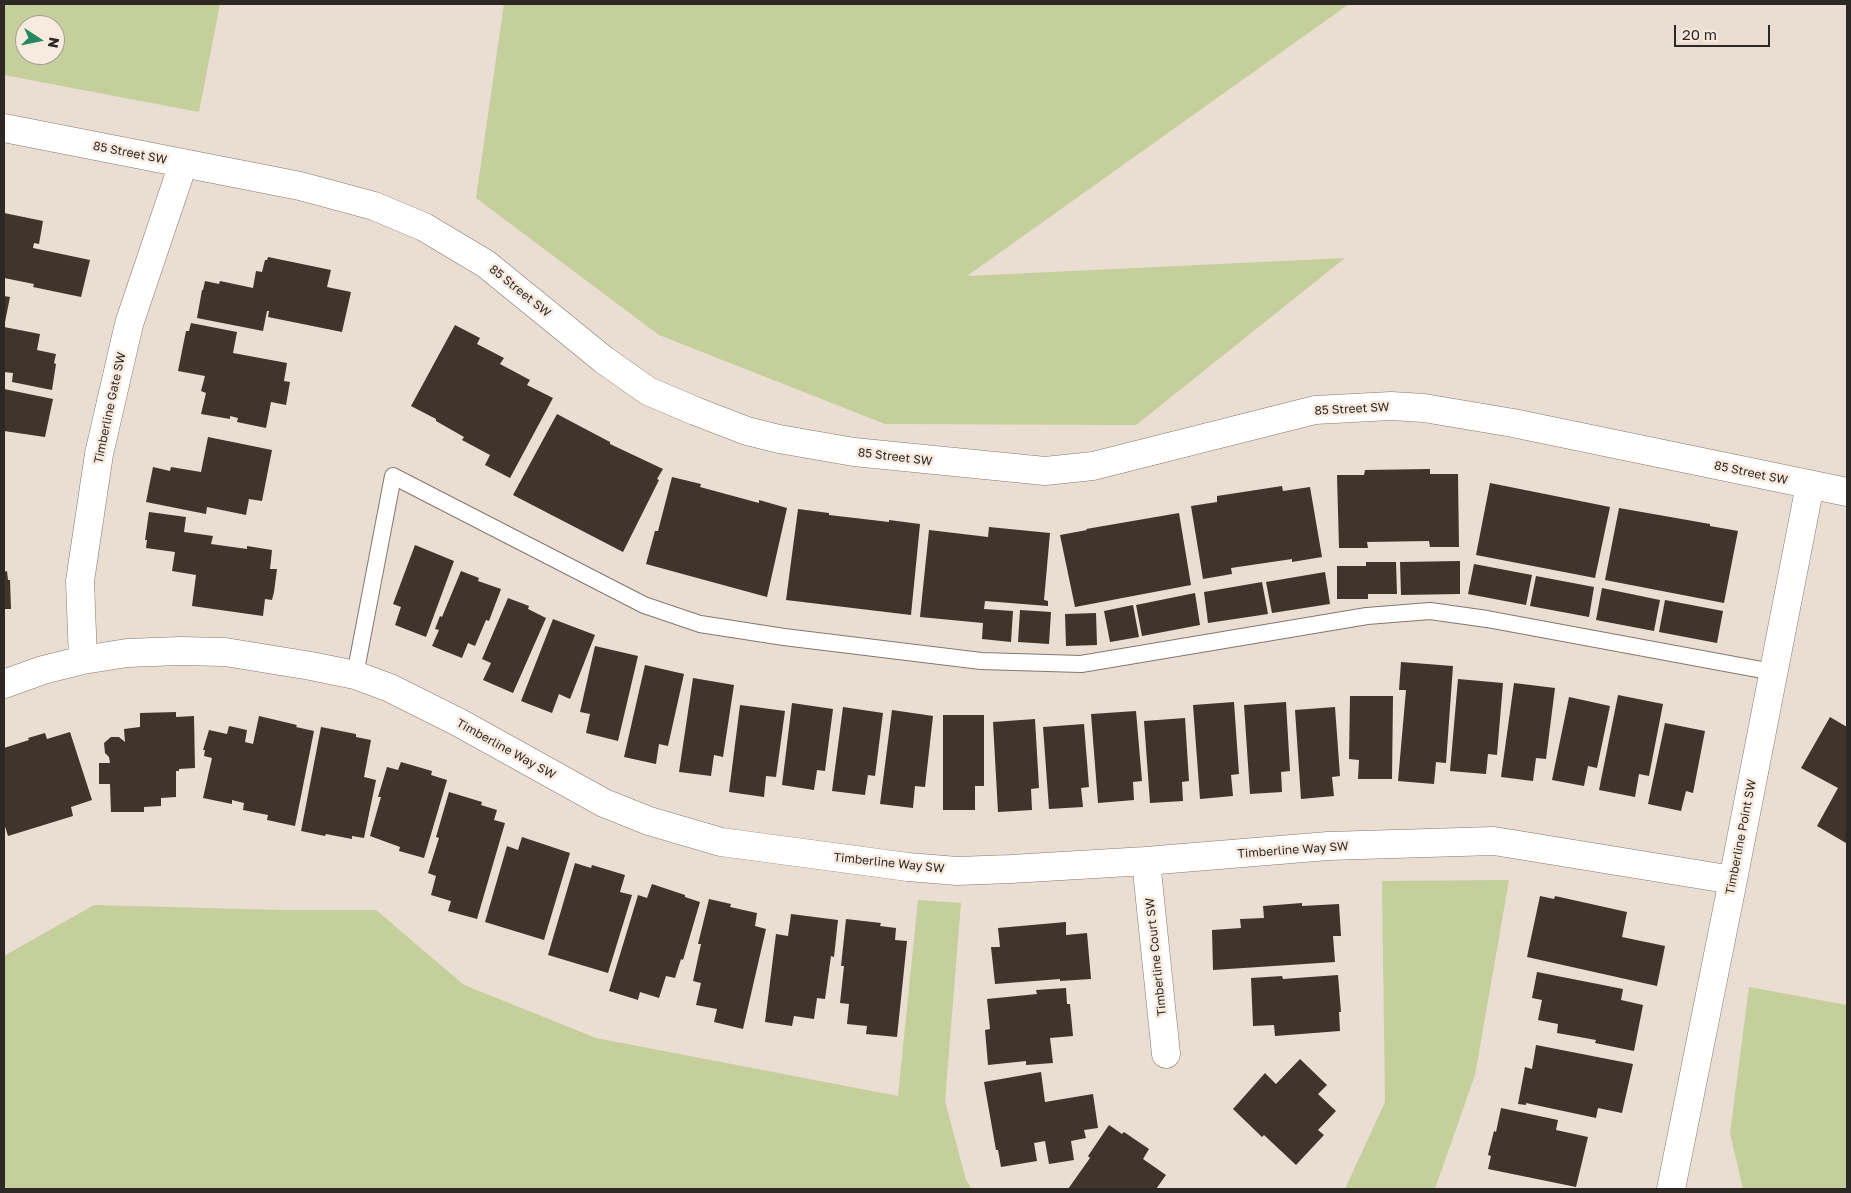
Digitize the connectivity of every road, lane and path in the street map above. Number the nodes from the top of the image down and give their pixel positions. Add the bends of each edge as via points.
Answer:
1 (4, 128) edge
2 (183, 164) junction
3 (1810, 485) junction
4 (1847, 492) edge
5 (83, 660) junction
6 (1773, 672) junction
7 (355, 676) junction
8 (4, 684) edge
9 (1146, 861) junction
10 (1734, 880) junction
11 (1166, 1054) dead end
12 (1671, 1189) edge

1 - 2 street, 85 Street SW
2 - 3 street, 85 Street SW via 300,186 374,206 424,227 486,264 604,360 648,391 747,431 779,439 864,453 1045,471 1093,466 1314,410 1391,406 1513,423
2 - 5 street, Timberline Gate SW via 128,324 99,454 80,581
3 - 4 street, 85 Street SW
3 - 6 street, Timberline Point SW
5 - 7 street, Timberline Way SW via 127,653 224,652
5 - 8 street, Timberline Way SW
6 - 7 lane via 1430,611 1367,616 1081,664 981,661 784,638 700,624 644,605 393,476
6 - 10 street, Timberline Point SW
7 - 9 street, Timberline Way SW via 390,688 458,722 604,803 649,821 721,842 957,871
9 - 10 street, Timberline Way SW via 1328,846 1494,841
9 - 11 street, Timberline Court SW
10 - 12 street, Timberline Point SW

